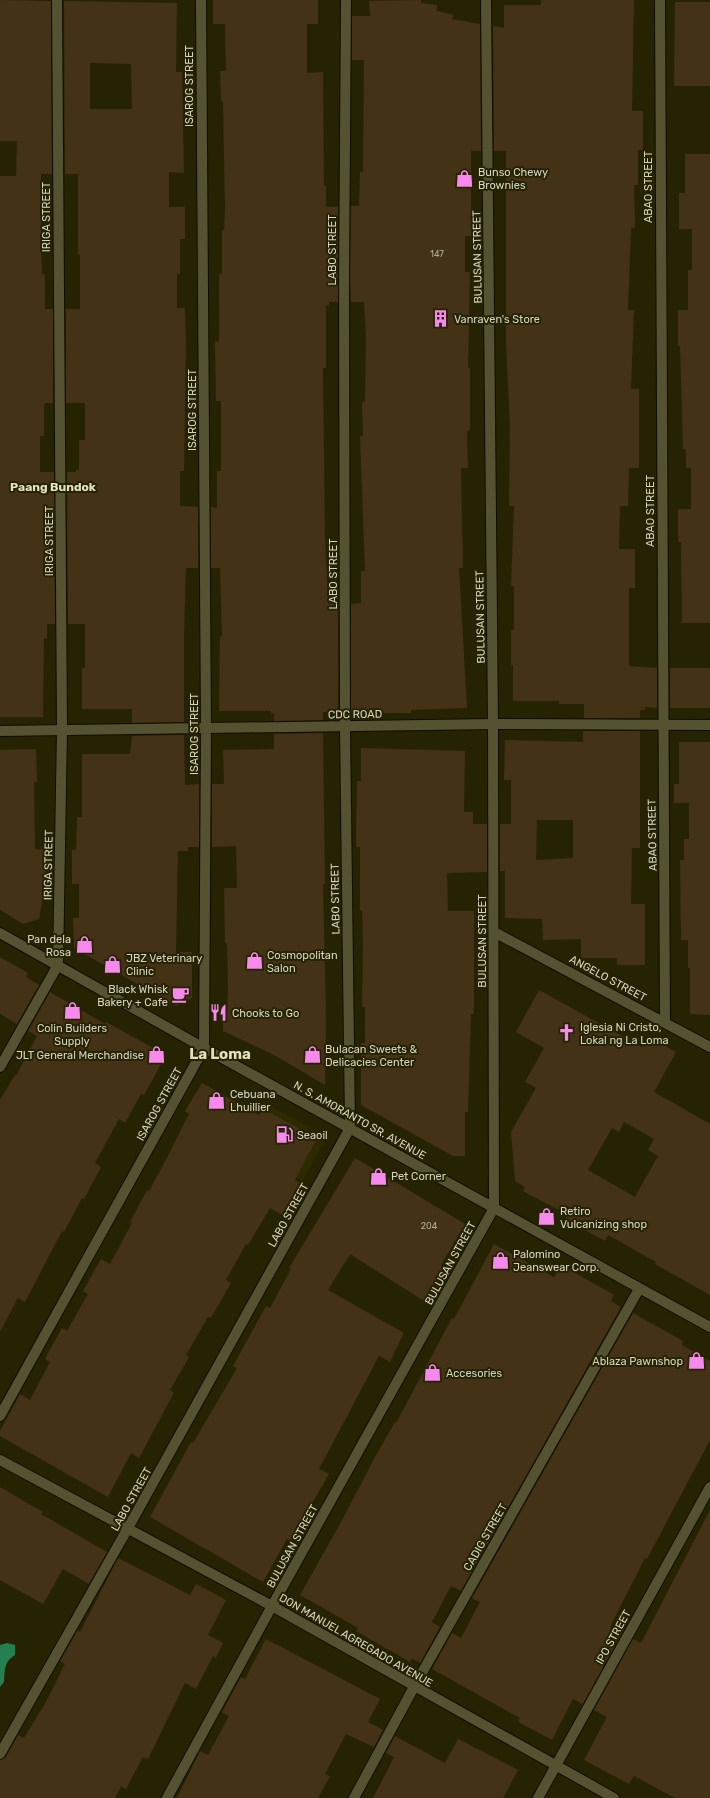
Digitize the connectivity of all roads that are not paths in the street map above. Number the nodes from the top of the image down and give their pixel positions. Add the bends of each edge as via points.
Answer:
1 (57, 0) edge
2 (201, 0) edge
3 (346, 0) edge
4 (486, 0) edge
5 (660, 0) edge
6 (493, 724) junction
7 (663, 725) junction
8 (710, 725) edge
9 (345, 727) junction
10 (206, 728) junction
11 (62, 729) junction
12 (0, 731) edge
13 (494, 932) junction
14 (0, 933) edge
15 (58, 965) junction
16 (665, 1022) junction
17 (710, 1047) edge
18 (204, 1048) junction
19 (0, 1066) edge
20 (350, 1128) junction
21 (494, 1208) junction
22 (639, 1289) junction
23 (710, 1327) edge
24 (0, 1416) edge
25 (0, 1460) edge
26 (710, 1487) edge
27 (128, 1528) junction
28 (272, 1606) junction
29 (414, 1687) junction
30 (0, 1754) edge
31 (555, 1766) junction
32 (167, 1798) edge
33 (354, 1798) edge
34 (538, 1798) edge
35 (614, 1798) edge

1 - 11 street, IRIGA STREET
2 - 10 street, ISAROG STREET
3 - 9 street, LABO STREET
4 - 6 street, BULUSAN STREET
5 - 7 street, ABAO STREET
6 - 7 street, CDC ROAD
6 - 9 street, CDC ROAD
6 - 13 street, BULUSAN STREET
7 - 8 street, CDC ROAD
7 - 16 street, ABAO STREET
9 - 10 street, CDC ROAD
9 - 20 street, LABO STREET
10 - 11 street, CDC ROAD
10 - 18 street, ISAROG STREET
11 - 12 street, CDC ROAD
11 - 15 street, IRIGA STREET
13 - 16 street, ANGELO STREET
13 - 21 street, BULUSAN STREET
14 - 15 street, N. S. AMORANTO SR. AVENUE
15 - 18 street, N. S. AMORANTO SR. AVENUE
15 - 19 street, IRIGA STREET
16 - 17 street, ANGELO STREET
18 - 20 street, N. S. AMORANTO SR. AVENUE
18 - 24 street, ISAROG STREET
20 - 21 street, N. S. AMORANTO SR. AVENUE
20 - 27 street, LABO STREET
21 - 22 street, N. S. AMORANTO SR. AVENUE
21 - 28 street, BULUSAN STREET
22 - 23 street, N. S. AMORANTO SR. AVENUE
22 - 29 street, CADIG STREET
25 - 27 street, DON MANUEL AGREGADO AVENUE
26 - 31 street, IPO STREET
27 - 28 street, DON MANUEL AGREGADO AVENUE
27 - 30 street, LABO STREET
28 - 29 street, DON MANUEL AGREGADO AVENUE
28 - 32 street, BULUSAN STREET
29 - 31 street, DON MANUEL AGREGADO AVENUE
29 - 33 street, CADIG STREET
31 - 34 street, IPO STREET
31 - 35 street, DON MANUEL AGREGADO AVENUE

